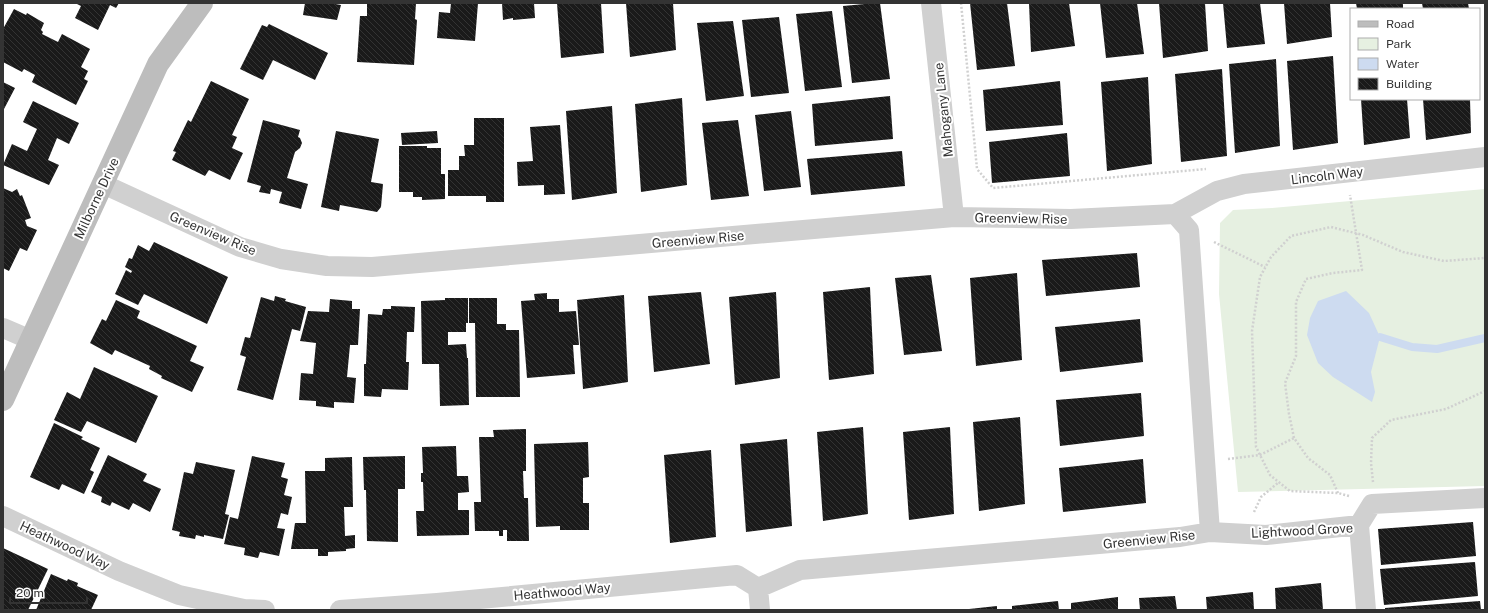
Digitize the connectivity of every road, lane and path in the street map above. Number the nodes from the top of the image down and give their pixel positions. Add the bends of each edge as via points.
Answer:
1 (202, 3) edge
2 (931, 3) edge
3 (961, 3) edge
4 (1485, 156) edge
5 (977, 169) dead end
6 (1346, 173) junction
7 (103, 184) junction
8 (1175, 214) junction
9 (954, 217) junction
10 (1189, 230) junction
11 (1356, 234) junction
12 (1485, 258) edge
13 (1265, 267) junction
14 (3, 328) edge
15 (31, 340) junction
16 (1485, 391) edge
17 (3, 400) edge
18 (1294, 438) junction
19 (1260, 455) junction
20 (1206, 462) junction
21 (1279, 482) junction
22 (1338, 493) junction
23 (1485, 498) edge
24 (1372, 504) junction
25 (3, 516) edge
26 (1359, 525) junction
27 (1210, 532) junction
28 (1244, 533) junction
29 (758, 588) junction
30 (438, 606) edge
31 (265, 610) edge
32 (340, 610) edge
33 (760, 610) edge
34 (1366, 610) edge

1 - 7 street, Milborne Drive via 158,64
2 - 9 street, Mahogany Lane
3 - 5 path
4 - 6 street, Lincoln Way
6 - 8 street, Lincoln Way via 1244,184 1217,191
6 - 11 path
7 - 9 street, Greenview Rise via 240,247 281,259 327,266 372,266
7 - 15 street, Milborne Drive
8 - 9 street, Greenview Rise via 1071,219
8 - 10 street
10 - 13 path
10 - 20 street, Greenview Rise
11 - 12 path via 1403,252 1444,261
11 - 13 path via 1331,227 1291,236 1271,256
11 - 18 path via 1362,270 1306,279 1296,302 1296,356 1285,383
13 - 19 path via 1260,277 1252,331 1256,447
14 - 15 street
15 - 17 street, Milborne Drive
16 - 24 path via 1446,409 1391,420 1372,438
18 - 19 path
18 - 22 path via 1308,458 1330,475
19 - 20 path
19 - 21 path via 1270,475
20 - 27 street, Greenview Rise
21 - 22 path via 1290,491
21 - 28 path via 1261,497
22 - 24 path
23 - 24 street
24 - 26 street
25 - 31 street, Heathwood Way via 119,571 179,595 244,609
26 - 28 street, Lightwood Grove via 1266,534
26 - 34 street, Lightwood Grove
27 - 28 street, Lightwood Grove
27 - 29 street, Greenview Rise via 1180,537 800,570
29 - 30 street, Heathwood Way via 737,575
29 - 33 street
30 - 32 street, Heathwood Way

